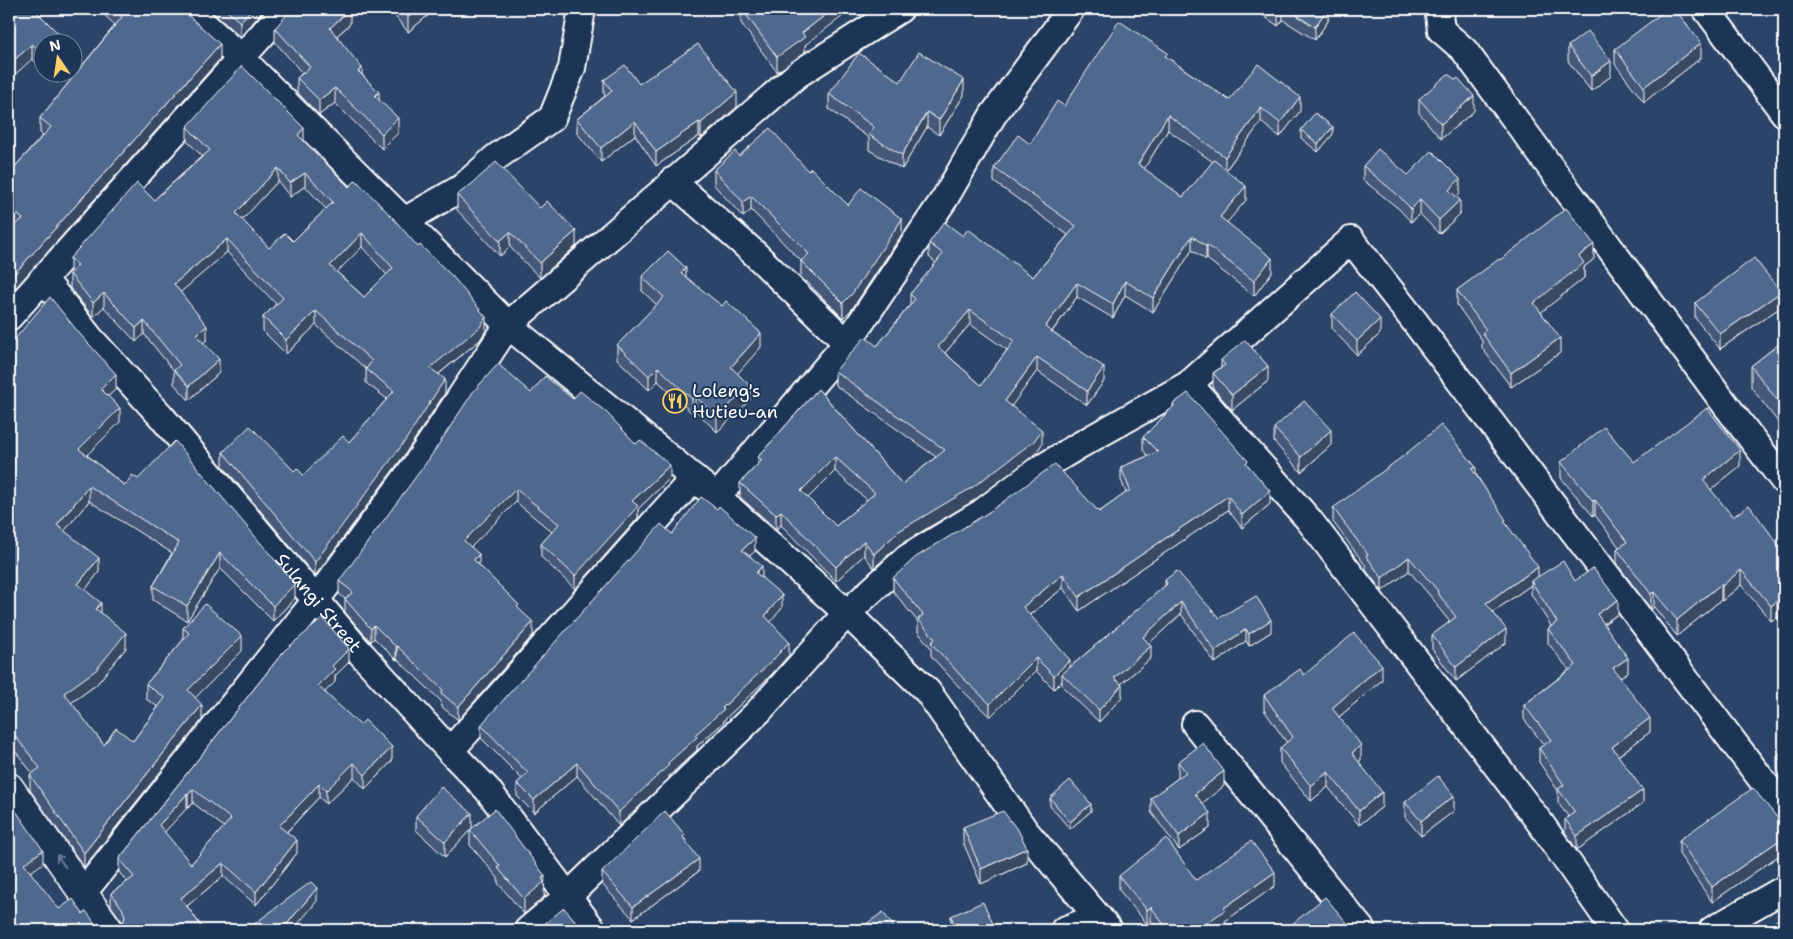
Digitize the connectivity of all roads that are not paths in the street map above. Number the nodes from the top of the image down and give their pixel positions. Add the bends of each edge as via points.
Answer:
1 (187, 9) edge
2 (285, 9) edge
3 (582, 9) edge
4 (900, 9) edge
5 (1071, 9) edge
6 (1442, 9) edge
7 (1706, 9) edge
8 (240, 58) junction
9 (1784, 113) edge
10 (672, 181) junction
11 (404, 221) junction
12 (43, 278) junction
13 (9, 316) edge
14 (508, 325) junction
15 (847, 344) junction
16 (1189, 384) junction
17 (694, 478) junction
18 (1784, 481) edge
19 (717, 498) junction
20 (316, 600) junction
21 (847, 613) junction
22 (1195, 724) dead end
23 (450, 752) junction
24 (9, 787) edge
25 (1784, 808) edge
26 (1784, 889) edge
27 (83, 893) junction
28 (567, 896) junction
29 (1103, 924) edge
30 (109, 930) edge
31 (528, 930) edge
32 (592, 930) edge
33 (1064, 930) edge
34 (1362, 930) edge
35 (1615, 930) edge
36 (1712, 930) edge

1 - 8 street
2 - 8 street
3 - 11 street via 572,68 552,118 495,158 463,187
4 - 10 street via 798,74
5 - 15 street via 993,115 945,198
6 - 18 street via 1439,15 1441,30 1464,50
7 - 9 street
8 - 11 street
8 - 12 street
10 - 14 street
10 - 15 street via 752,251
11 - 14 street
12 - 13 street
12 - 20 street, Sulangi Street via 90,338 161,416
14 - 17 street
14 - 20 street via 417,463
15 - 19 street
16 - 21 street via 1035,472 981,513 907,558
16 - 25 street via 1351,240
16 - 35 street via 1310,520 1541,824
17 - 19 street
17 - 23 street
19 - 21 street
20 - 23 street, Sulangi Street
20 - 27 street
21 - 28 street via 759,711
21 - 29 street via 928,692 1026,832
22 - 34 street
23 - 28 street, Sulangi Street via 487,789
27 -> 24 main road
26 - 36 street
27 - 30 main road
28 - 31 street
28 - 32 street, Sulangi Street
29 - 33 street

